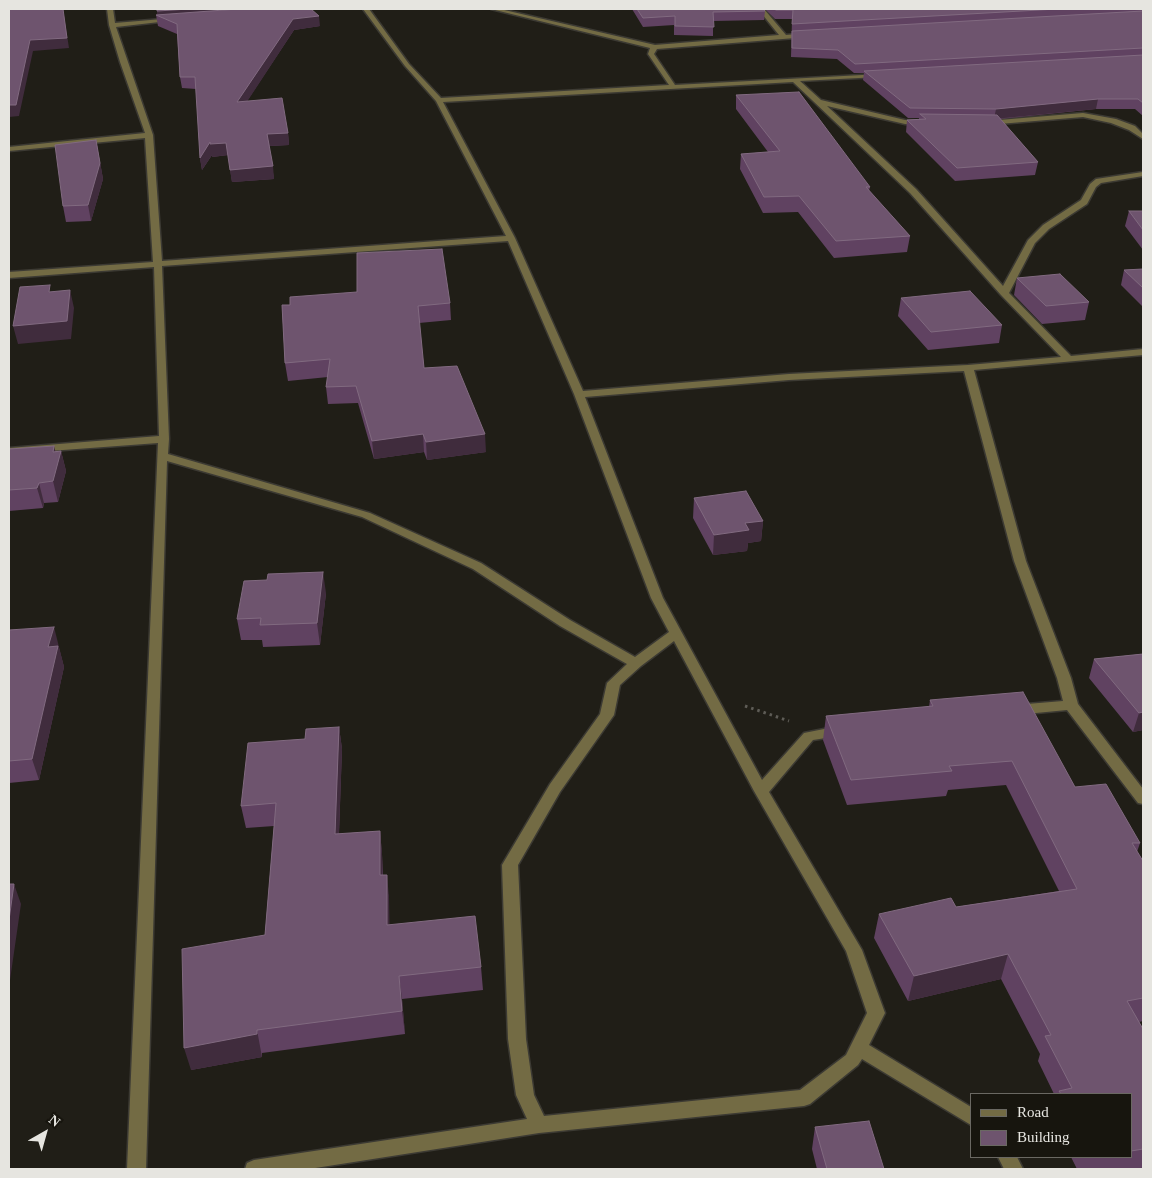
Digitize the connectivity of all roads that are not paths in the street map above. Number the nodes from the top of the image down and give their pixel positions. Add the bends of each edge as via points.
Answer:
1 (110, 9) edge
2 (366, 9) edge
3 (494, 9) edge
4 (761, 9) edge
5 (180, 19) edge
6 (112, 25) junction
7 (814, 35) edge
8 (784, 37) junction
9 (656, 47) junction
10 (883, 75) edge
11 (795, 80) junction
12 (674, 86) junction
13 (440, 100) junction
14 (819, 102) junction
15 (932, 123) edge
16 (975, 123) edge
17 (149, 135) junction
18 (1143, 138) edge
19 (9, 149) edge
20 (1143, 174) edge
21 (511, 238) junction
22 (158, 264) junction
23 (9, 276) edge
24 (1004, 294) junction
25 (1143, 352) edge
26 (1068, 358) junction
27 (968, 368) junction
28 (579, 394) junction
29 (164, 439) junction
30 (9, 451) edge
31 (162, 456) junction
32 (676, 633) junction
33 (636, 664) junction
34 (1071, 705) junction
35 (1002, 711) edge
36 (857, 728) edge
37 (760, 790) junction
38 (1143, 799) edge
39 (859, 1048) junction
40 (970, 1115) edge
41 (539, 1125) junction
42 (1008, 1158) edge
43 (136, 1169) edge
44 (254, 1169) edge
45 (1014, 1169) edge

1 - 6 street
2 - 13 street via 407,64
3 - 9 street
4 - 8 street
5 - 6 street
6 - 17 street
7 - 8 street
8 - 9 street
9 - 12 street via 651,54
10 - 11 street
11 - 12 street
11 - 14 street
12 - 13 street
13 - 21 street
14 - 15 street via 905,122
14 - 24 street via 914,191
16 - 18 street via 1083,115 1132,128
17 - 19 street
17 - 22 street
20 - 24 street via 1099,181 1093,186 1084,202 1052,222 1031,242
21 - 22 street
21 - 28 street
22 - 23 street
22 - 29 street
24 - 26 street
25 - 26 street
26 - 27 street
27 - 28 street via 789,377
27 - 34 street via 1020,561
28 - 32 street via 657,598
29 - 30 street
29 - 31 street
31 - 33 street via 366,515 477,566
31 - 43 street
32 - 33 street
32 - 37 street
33 - 41 street via 614,684 607,715 555,788 510,865 517,1040 525,1095
34 - 35 street
34 - 38 street
36 - 37 street via 809,736
37 - 39 street via 854,950 876,1013
39 - 40 street
39 - 41 street via 852,1060 804,1098
41 - 44 street
42 - 45 street

